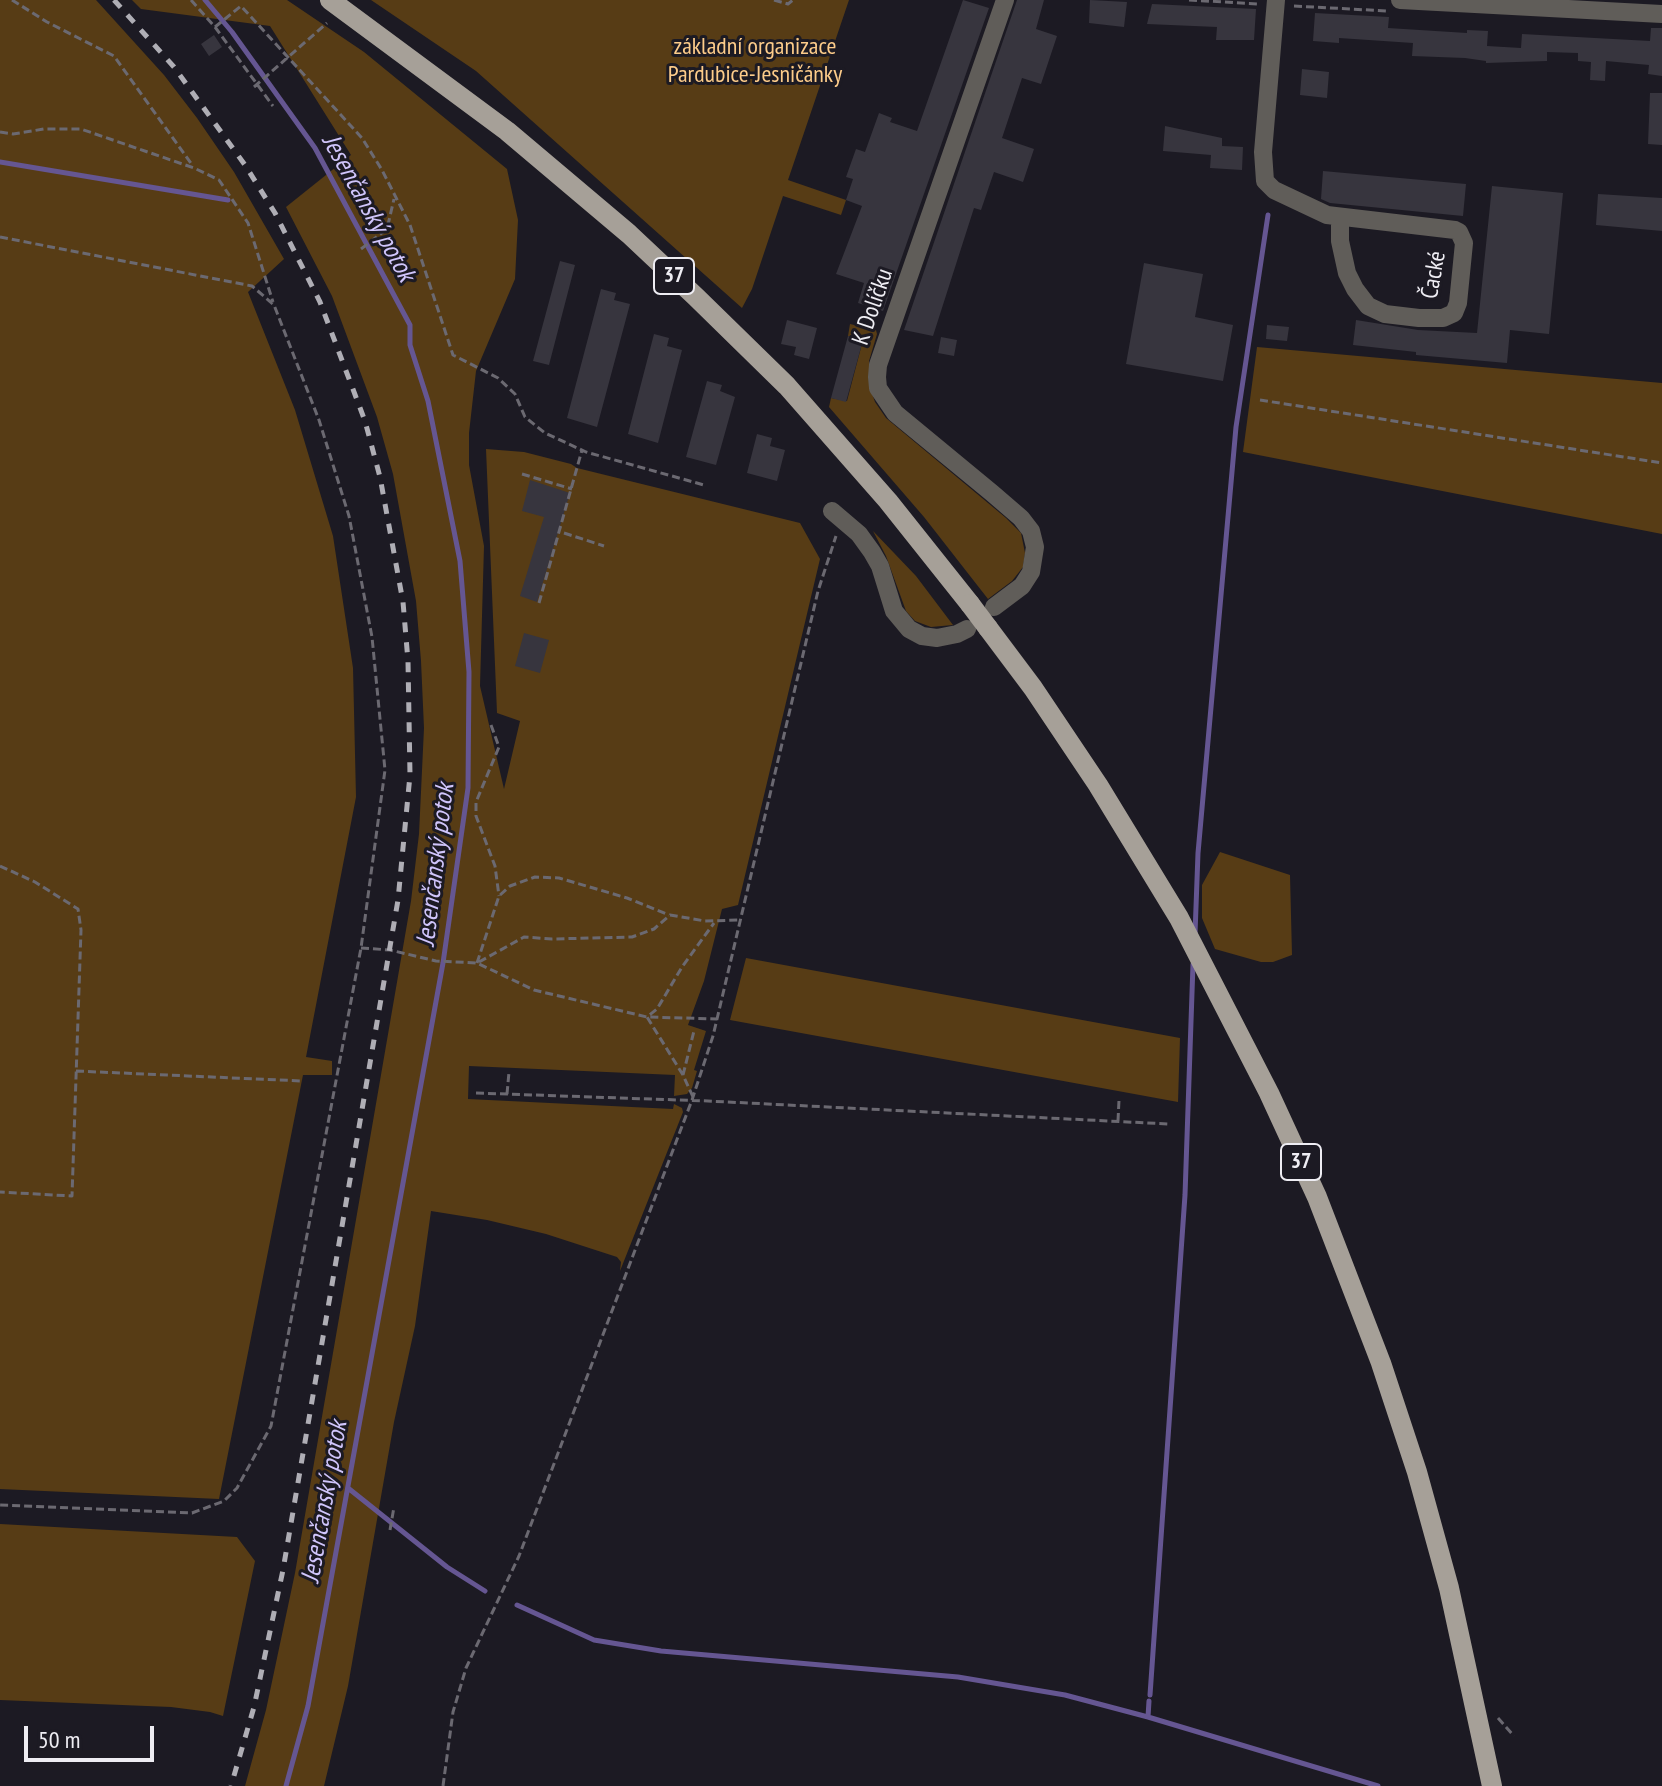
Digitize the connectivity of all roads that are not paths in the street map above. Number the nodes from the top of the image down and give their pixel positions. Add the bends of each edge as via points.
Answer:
1 (1005, 0) edge
2 (1276, 0) edge
3 (1400, 0) edge
4 (334, 3) edge
5 (1662, 14) edge
6 (1340, 218) junction
7 (837, 514) road end
8 (994, 607) dead end
9 (967, 629) dead end
10 (1492, 1786) edge

1 - 8 street, K Dolíčku via 877,377 882,396 895,413 1031,531 1031,572
2 - 6 street, Čacké via 1263,175 1274,190
3 - 5 street
4 - 10 main road, 37, bridge via 518,139 629,234 787,386 970,604 1098,785 1206,968 1302,1163 1381,1363 1449,1588
6 - 6 street, Čacké via 1459,232 1464,243 1454,313 1419,318 1368,306 1347,273
7 - 9 street via 872,552 894,611 909,629 937,638

